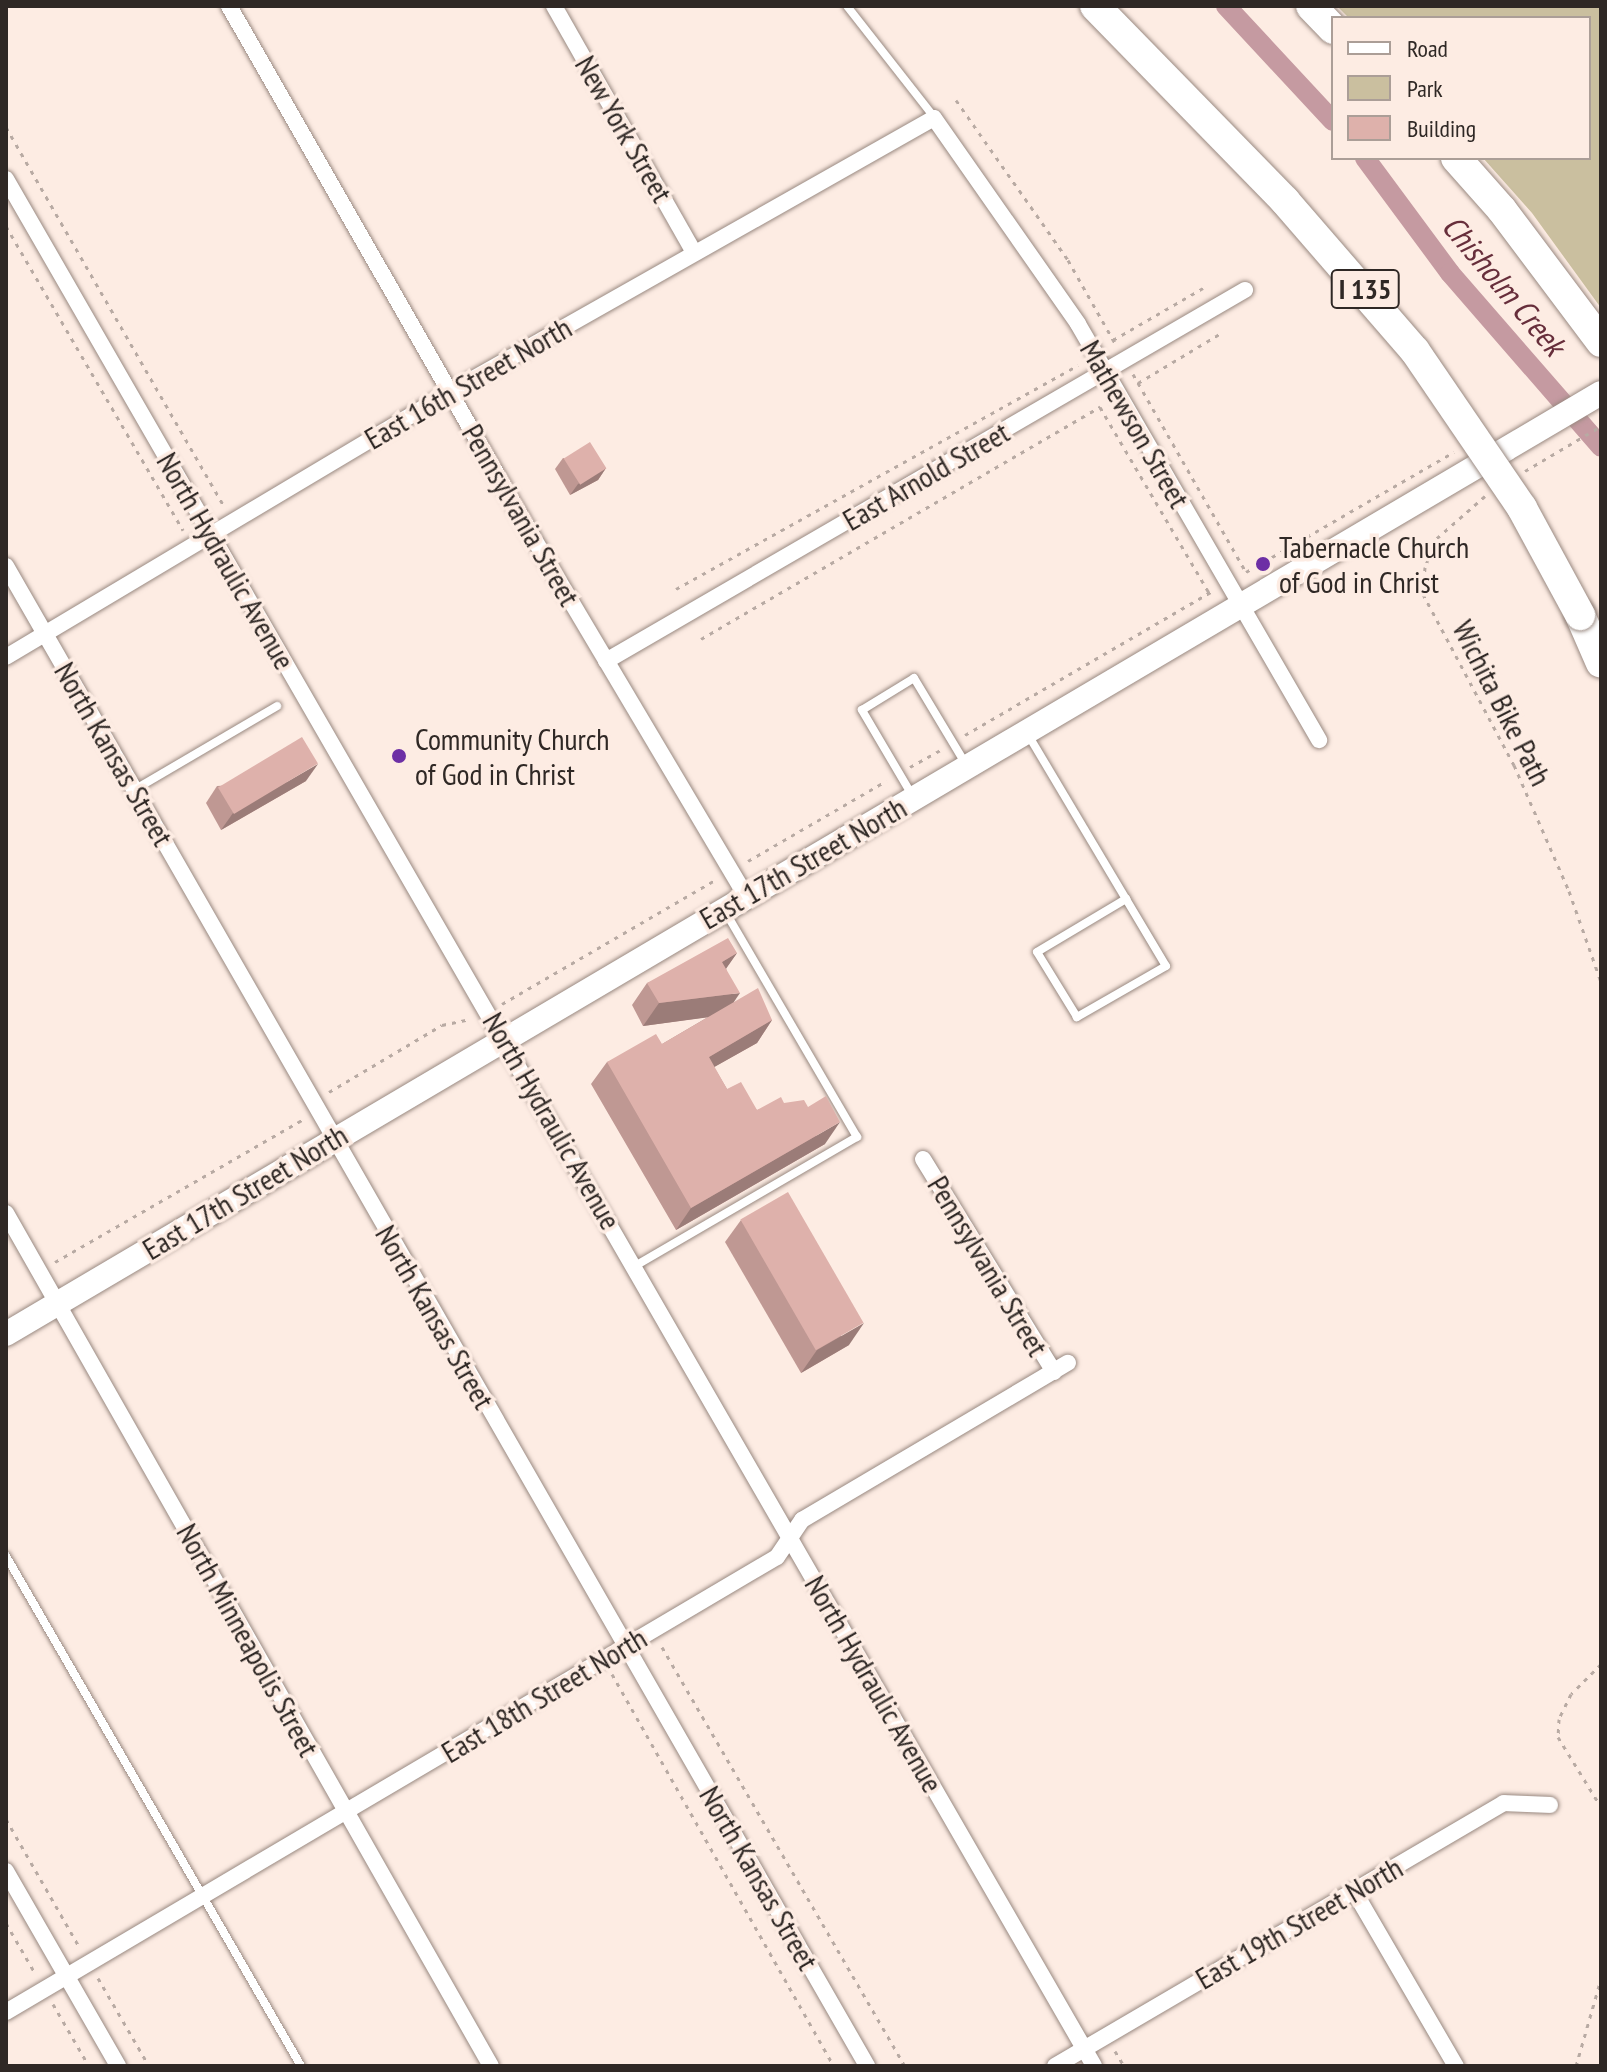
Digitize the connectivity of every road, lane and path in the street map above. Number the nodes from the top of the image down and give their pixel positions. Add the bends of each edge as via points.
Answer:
1 (229, 6) edge
2 (554, 6) edge
3 (847, 6) edge
4 (1095, 6) edge
5 (1311, 6) edge
6 (1331, 27) edge
7 (956, 100) dead end
8 (934, 118) junction
9 (1458, 160) edge
10 (6, 179) edge
11 (694, 252) junction
12 (1203, 288) dead end
13 (1245, 290) dead end
14 (1223, 332) dead end
15 (1113, 340) junction
16 (1601, 342) edge
17 (1125, 360) junction
18 (1105, 372) junction
19 (1087, 382) junction
20 (1138, 383) junction
21 (450, 392) junction
22 (1601, 393) edge
23 (1100, 407) junction
24 (1601, 426) edge
25 (1455, 452) dead end
26 (1517, 475) dead end
27 (1497, 488) dead end
28 (211, 536) junction
29 (6, 566) edge
30 (1246, 572) junction
31 (1226, 583) junction
32 (676, 589) dead end
33 (1209, 593) junction
34 (1240, 607) junction
35 (45, 634) junction
36 (701, 639) dead end
37 (6, 657) edge
38 (606, 661) junction
39 (1601, 663) edge
40 (277, 706) dead end
41 (1027, 733) junction
42 (1319, 740) dead end
43 (952, 743) junction
44 (968, 767) junction
45 (899, 773) junction
46 (134, 790) junction
47 (914, 799) junction
48 (731, 871) junction
49 (746, 896) junction
50 (1126, 899) junction
51 (724, 909) junction
52 (1601, 982) edge
53 (488, 1010) junction
54 (504, 1038) junction
55 (315, 1107) junction
56 (333, 1139) junction
57 (923, 1159) dead end
58 (6, 1213) edge
59 (635, 1266) junction
60 (40, 1271) junction
61 (59, 1303) junction
62 (6, 1334) edge
63 (1061, 1368) joint
64 (790, 1537) junction
65 (6, 1556) edge
66 (628, 1653) junction
67 (1601, 1664) edge
68 (1550, 1805) dead end
69 (1601, 1807) edge
70 (345, 1813) junction
71 (6, 1819) edge
72 (6, 1871) edge
73 (1354, 1891) junction
74 (203, 1896) junction
75 (89, 1963) junction
76 (66, 1976) junction
77 (1601, 1979) edge
78 (6, 2012) edge
79 (1084, 2049) junction
80 (118, 2066) edge
81 (149, 2066) edge
82 (301, 2066) edge
83 (491, 2066) edge
84 (834, 2066) edge
85 (867, 2066) edge
86 (905, 2066) edge
87 (1055, 2066) edge
88 (1094, 2066) edge
89 (1456, 2066) edge
90 (1576, 2066) edge

1 - 21 street, Pennsylvania Street
2 - 11 street, New York Street
3 - 8 lane
4 - 39 highway, I 135, bridge via 1295,212 1415,351 1522,508
5 - 6 highway
7 - 15 path via 1068,260
8 - 11 street, East 16th Street North
8 - 18 street, Mathewson Street
9 - 16 highway, bridge
10 - 28 street, North Hydraulic Avenue
11 - 21 street, East 16th Street North
12 - 15 path
13 - 17 street, East Arnold Street
14 - 20 path
15 - 17 path
17 - 18 street, East Arnold Street
17 - 20 path
18 - 19 street, East Arnold Street
18 - 31 street, Mathewson Street
19 - 23 path
19 - 32 path via 1076,362
19 - 38 street, East Arnold Street
20 - 30 path
21 - 28 street, East 16th Street North
21 - 38 street, Pennsylvania Street
22 - 34 street, East 17th Street North
23 - 33 path
23 - 36 path
24 - 26 path
25 - 30 path
27 - 52 path, Wichita Bike Path via 1458,515 1435,540 1423,594 1514,765 1569,891
28 - 35 street, East 16th Street North
28 - 53 street, North Hydraulic Avenue
29 - 35 street, North Kansas Street
30 - 31 path
31 - 33 path
31 - 34 street, Mathewson Street
33 - 43 path
34 - 41 street, East 17th Street North
34 - 42 street, Mathewson Street
35 - 37 street, East 16th Street North
35 - 46 street, North Kansas Street
38 - 48 street, Pennsylvania Street
40 - 46 lane
41 - 44 street, East 17th Street North
41 - 50 lane
43 - 44 lane
43 - 45 path
43 - 45 lane via 914,678 862,710
44 - 47 street, East 17th Street North
45 - 47 lane
45 - 48 path
46 - 55 street, North Kansas Street
47 - 49 street, East 17th Street North
48 - 49 street, Pennsylvania Street
48 - 53 path
49 - 51 street, East 17th Street North
50 - 50 lane via 1166,966 1077,1017 1037,952
51 - 54 street, East 17th Street North
51 - 59 lane via 857,1137
53 - 54 street, North Hydraulic Avenue
53 - 55 path via 442,1025 331,1089
54 - 56 street, East 17th Street North
54 - 59 street, North Hydraulic Avenue
55 - 56 street, North Kansas Street
55 - 60 path via 307,1117
56 - 61 street, East 17th Street North
56 - 66 street, North Kansas Street
57 - 63 street, Pennsylvania Street
58 - 60 street, North Minneapolis Street
59 - 64 street, North Hydraulic Avenue
60 - 61 street, North Minneapolis Street
61 - 62 street, East 17th Street North
61 - 70 street, North Minneapolis Street
63 - 64 street, East 18th Street North via 802,1520
64 - 66 street, East 18th Street North via 777,1557
64 - 79 street, North Hydraulic Avenue
65 - 74 lane
66 - 70 street, East 18th Street North
66 - 84 path via 611,1672
66 - 85 street, North Kansas Street
66 - 86 path via 660,1642
67 - 69 path via 1571,1694 1559,1719 1558,1737
68 - 73 street, East 19th Street North via 1504,1803
70 - 74 street, East 18th Street North
70 - 83 street, North Minneapolis Street
71 - 75 path
72 - 76 street
73 - 79 street, East 19th Street North
73 - 89 street
74 - 75 street, East 18th Street North
74 - 82 lane
75 - 76 street, East 18th Street North
75 - 81 path
76 - 78 street, East 18th Street North
76 - 80 street
77 - 90 path
79 - 87 street, East 19th Street North
79 - 88 street, North Hydraulic Avenue

